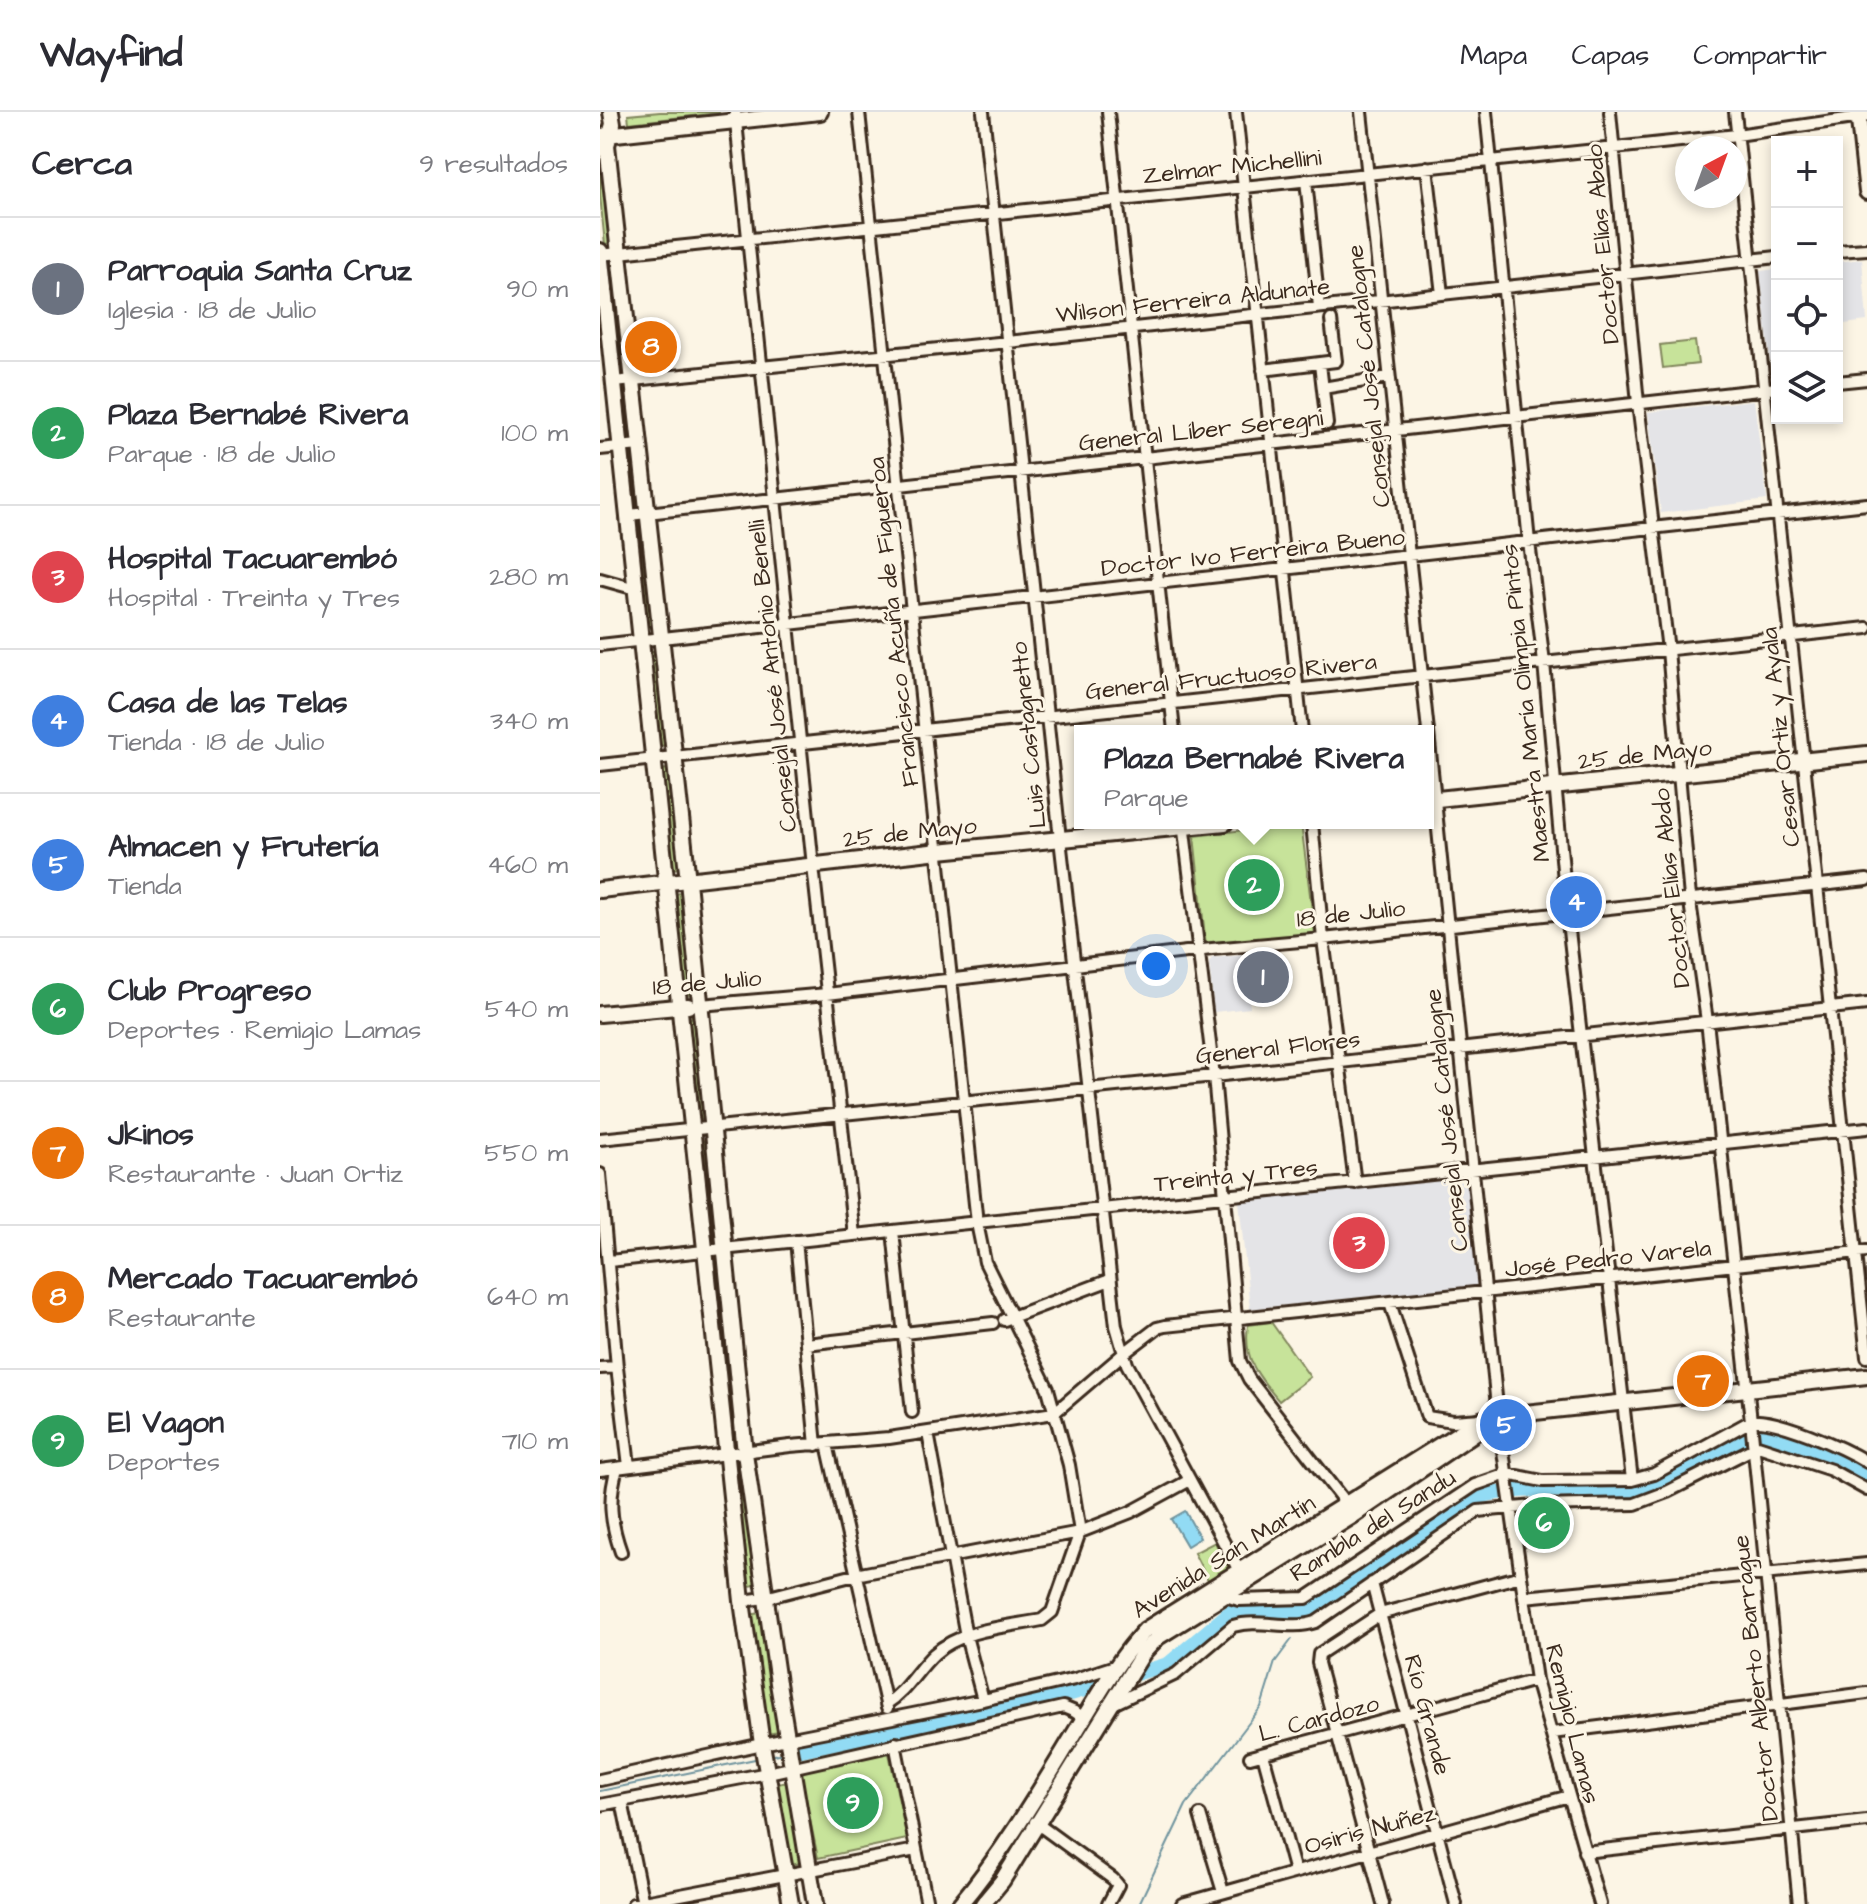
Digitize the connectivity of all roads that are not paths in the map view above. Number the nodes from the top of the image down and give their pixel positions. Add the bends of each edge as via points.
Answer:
1 (611, 112) edge
2 (820, 112) edge
3 (859, 112) edge
4 (983, 112) edge
5 (1108, 112) edge
6 (1236, 112) edge
7 (1361, 112) edge
8 (1486, 112) edge
9 (1610, 112) edge
10 (1735, 112) edge
11 (1861, 115) edge
12 (735, 117) edge
13 (605, 135) edge
14 (1737, 135) junction
15 (1614, 146) junction
16 (1491, 160) junction
17 (1427, 167) junction
18 (1367, 173) junction
19 (1306, 180) junction
20 (1245, 185) junction
21 (1867, 192) edge
22 (1118, 200) junction
23 (994, 213) junction
24 (871, 226) junction
25 (749, 240) junction
26 (1867, 249) edge
27 (1843, 251) edge
28 (600, 253) edge
29 (619, 253) junction
30 (1771, 258) edge
31 (1751, 260) junction
32 (1627, 274) junction
33 (1505, 288) junction
34 (1442, 294) junction
35 (1381, 301) junction
36 (1319, 307) junction
37 (603, 308) edge
38 (1256, 315) junction
39 (1331, 320) dead end
40 (1131, 328) junction
41 (1008, 342) junction
42 (884, 353) junction
43 (1320, 364) junction
44 (761, 367) junction
45 (1263, 370) junction
46 (1388, 377) junction
47 (1867, 379) edge
48 (632, 380) junction
49 (1843, 381) edge
50 (614, 382) junction
51 (1323, 388) junction
52 (1771, 388) edge
53 (1764, 389) junction
54 (1638, 403) junction
55 (1517, 416) junction
56 (1327, 424) dead end
57 (1395, 430) junction
58 (1271, 444) junction
59 (639, 445) junction
60 (622, 447) junction
61 (600, 449) edge
62 (1146, 458) junction
63 (1022, 471) junction
64 (899, 485) junction
65 (776, 498) junction
66 (1867, 504) edge
67 (647, 513) junction
68 (629, 515) junction
69 (1777, 515) junction
70 (1654, 528) junction
71 (1529, 542) junction
72 (1408, 556) junction
73 (1284, 570) junction
74 (600, 579) edge
75 (1158, 584) junction
76 (636, 589) junction
77 (1035, 597) junction
78 (912, 611) junction
79 (787, 625) junction
80 (1867, 628) edge
81 (1790, 637) junction
82 (661, 639) junction
83 (642, 641) junction
84 (600, 645) edge
85 (1668, 650) junction
86 (1544, 663) junction
87 (1421, 677) junction
88 (1298, 690) junction
89 (1171, 704) junction
90 (1048, 716) junction
91 (1173, 725) edge
92 (1301, 725) edge
93 (1427, 725) edge
94 (925, 729) junction
95 (802, 743) junction
96 (1867, 754) edge
97 (673, 757) junction
98 (654, 759) junction
99 (1803, 761) junction
100 (600, 765) edge
101 (1680, 774) junction
102 (1557, 787) junction
103 (1434, 800) edge
104 (1434, 818) edge
105 (1149, 829) edge
106 (1184, 829) edge
107 (1313, 829) edge
108 (1060, 839) junction
109 (939, 851) junction
110 (813, 866) junction
111 (1867, 880) edge
112 (688, 881) junction
113 (667, 883) junction
114 (1818, 886) junction
115 (600, 890) edge
116 (1690, 899) junction
117 (1567, 913) junction
118 (1446, 926) junction
119 (1323, 939) junction
120 (1198, 951) junction
121 (1075, 967) junction
122 (951, 980) junction
123 (827, 994) junction
124 (1867, 1004) edge
125 (700, 1005) junction
126 (679, 1007) junction
127 (1828, 1008) junction
128 (600, 1014) edge
129 (1707, 1021) junction
130 (1583, 1035) junction
131 (1460, 1048) junction
132 (1340, 1061) junction
133 (1214, 1076) junction
134 (1088, 1088) junction
135 (965, 1102) junction
136 (842, 1114) junction
137 (713, 1128) junction
138 (1867, 1128) edge
139 (693, 1130) junction
140 (1842, 1130) junction
141 (600, 1139) edge
142 (1719, 1143) junction
143 (1596, 1157) junction
144 (1473, 1171) junction
145 (600, 1174) edge
146 (1355, 1183) junction
147 (1225, 1197) junction
148 (1102, 1210) junction
149 (977, 1223) junction
150 (893, 1231) junction
151 (854, 1235) junction
152 (796, 1241) junction
153 (726, 1249) junction
154 (706, 1251) junction
155 (1861, 1252) edge
156 (609, 1261) junction
157 (1734, 1266) junction
158 (1610, 1279) junction
159 (1110, 1280) junction
160 (1486, 1292) junction
161 (1390, 1303) junction
162 (1008, 1319) junction
163 (1236, 1319) junction
164 (993, 1323) dead end
165 (904, 1333) junction
166 (806, 1344) junction
167 (1123, 1354) junction
168 (1867, 1357) edge
169 (617, 1367) junction
170 (600, 1368) edge
171 (1867, 1376) edge
172 (1747, 1389) junction
173 (1624, 1401) junction
174 (912, 1412) dead end
175 (1054, 1413) junction
176 (1490, 1417) junction
177 (1751, 1425) junction
178 (928, 1433) junction
179 (822, 1445) junction
180 (1752, 1445) junction
181 (745, 1453) junction
182 (726, 1454) junction
183 (1867, 1462) edge
184 (623, 1467) junction
185 (600, 1470) edge
186 (1508, 1477) junction
187 (1190, 1480) junction
188 (1632, 1480) junction
189 (1867, 1490) edge
190 (1347, 1505) junction
191 (1512, 1506) junction
192 (1080, 1532) junction
193 (621, 1552) dead end
194 (952, 1558) junction
195 (1867, 1564) edge
196 (855, 1575) junction
197 (1764, 1575) junction
198 (1521, 1576) junction
199 (1243, 1578) junction
200 (1372, 1583) junction
201 (1222, 1590) junction
202 (1524, 1597) junction
203 (765, 1598) junction
204 (742, 1601) junction
205 (1380, 1614) junction
206 (966, 1636) junction
207 (1120, 1671) junction
208 (1536, 1680) junction
209 (1867, 1693) edge
210 (983, 1700) junction
211 (1112, 1703) junction
212 (1779, 1703) junction
213 (886, 1704) junction
214 (1408, 1716) junction
215 (889, 1718) junction
216 (1084, 1718) junction
217 (1552, 1733) junction
218 (1336, 1736) junction
219 (895, 1743) junction
220 (790, 1754) junction
221 (1263, 1754) junction
222 (1250, 1757) dead end
223 (765, 1759) junction
224 (600, 1780) edge
225 (1569, 1796) junction
226 (622, 1801) junction
227 (600, 1805) edge
228 (1024, 1815) junction
229 (1200, 1815) dead end
230 (1867, 1821) edge
231 (1038, 1824) junction
232 (1792, 1830) junction
233 (1437, 1833) junction
234 (916, 1850) junction
235 (1369, 1851) junction
236 (1584, 1852) junction
237 (809, 1871) junction
238 (1295, 1872) junction
239 (786, 1876) junction
240 (1223, 1892) junction
241 (640, 1903) edge
242 (791, 1904) edge
243 (815, 1904) edge
244 (927, 1904) edge
245 (960, 1904) edge
246 (983, 1904) edge
247 (1108, 1904) edge
248 (1182, 1904) edge
249 (1383, 1904) edge
250 (1456, 1904) edge
251 (1599, 1904) edge
252 (1799, 1904) edge

1 - 13 street via 613,124
2 - 12 street
3 - 24 street, Francisco Acuña de Figueroa
4 - 23 street, Luis Castagnetto
5 - 22 street
6 - 20 street
7 - 18 street, Consejal José Catalogne
8 - 16 street, Maestra María Olimpia Pintos
9 - 15 street, Doctor Elías Abdo
10 - 14 street, Cesar Ortiz y Ayala
11 - 14 street, Zelmar Michellini
11 - 21 street
12 - 13 street
12 - 25 street, Consejal José Antonio Benelli
13 - 29 street
14 - 15 street, Zelmar Michellini
14 - 31 street, Cesar Ortiz y Ayala
15 - 16 street, Zelmar Michellini
15 - 32 street, Doctor Elías Abdo
16 - 17 street, Zelmar Michellini
16 - 33 street, Maestra María Olimpia Pintos
17 - 18 street, Zelmar Michellini
17 - 34 street
18 - 19 street, Zelmar Michellini
18 - 35 street, Consejal José Catalogne
19 - 20 street, Zelmar Michellini
19 - 36 street
20 - 22 street, Zelmar Michellini
20 - 38 street
22 - 23 street, Zelmar Michellini
22 - 40 street
23 - 24 street, Zelmar Michellini
23 - 41 street, Luis Castagnetto
24 - 25 street, Zelmar Michellini
24 - 42 street, Francisco Acuña de Figueroa
25 - 29 street, Zelmar Michellini
25 - 44 street, Consejal José Antonio Benelli
26 - 27 street
28 - 29 street, Zelmar Michellini
28 - 37 street
29 - 48 street
30 - 31 street, Wilson Ferreira Aldunate
31 - 32 street, Wilson Ferreira Aldunate
31 - 53 street, Cesar Ortiz y Ayala
32 - 33 street, Wilson Ferreira Aldunate
32 - 54 street, Doctor Elías Abdo
33 - 34 street, Wilson Ferreira Aldunate
33 - 55 street, Maestra María Olimpia Pintos
34 - 35 street, Wilson Ferreira Aldunate
35 - 36 street, Wilson Ferreira Aldunate
35 - 46 street, Consejal José Catalogne
36 - 38 street, Wilson Ferreira Aldunate
37 - 50 street
38 - 40 street, Wilson Ferreira Aldunate
38 - 45 street
39 - 43 street via 1336,361
40 - 41 street, Wilson Ferreira Aldunate
40 - 62 street
41 - 42 street, Wilson Ferreira Aldunate
41 - 63 street, Luis Castagnetto
42 - 44 street, Wilson Ferreira Aldunate
42 - 64 street, Francisco Acuña de Figueroa
43 - 45 street
43 - 51 street
44 - 48 street, Wilson Ferreira Aldunate
44 - 65 street, Consejal José Antonio Benelli
45 - 58 street
46 - 51 street
46 - 57 street, Consejal José Catalogne
47 - 49 street
48 - 50 street, Wilson Ferreira Aldunate
48 - 59 street
50 - 60 street
51 - 56 street
52 - 53 street, General Líber Seregni
53 - 54 street, General Líber Seregni
53 - 69 street, Cesar Ortiz y Ayala
54 - 55 street, General Líber Seregni
54 - 70 street, Doctor Elías Abdo
55 - 57 street, General Líber Seregni
55 - 71 street, Maestra María Olimpia Pintos
57 - 58 street, General Líber Seregni
57 - 72 street, Consejal José Catalogne
58 - 62 street, General Líber Seregni
58 - 73 street
59 - 60 street
59 - 67 street
60 - 61 street
60 - 68 street
62 - 63 street, General Líber Seregni
62 - 75 street
63 - 64 street, General Líber Seregni
63 - 77 street, Luis Castagnetto
64 - 65 street, General Líber Seregni
64 - 78 street, Francisco Acuña de Figueroa
65 - 67 street, General Líber Seregni
65 - 79 street, Consejal José Antonio Benelli
66 - 69 street, Doctor Ivo Ferreira Bueno
67 - 68 street, General Líber Seregni
67 - 82 street
68 - 76 street
69 - 70 street, Doctor Ivo Ferreira Bueno
69 - 81 street, Cesar Ortiz y Ayala
70 - 71 street, Doctor Ivo Ferreira Bueno
70 - 85 street, Doctor Elías Abdo
71 - 72 street, Doctor Ivo Ferreira Bueno
71 - 86 street, Maestra María Olimpia Pintos
72 - 73 street, Doctor Ivo Ferreira Bueno
72 - 87 street, Consejal José Catalogne
73 - 75 street, Doctor Ivo Ferreira Bueno
73 - 88 street
74 - 76 street
75 - 77 street, Doctor Ivo Ferreira Bueno
75 - 89 street
76 - 83 street
77 - 78 street, Doctor Ivo Ferreira Bueno
77 - 90 street, Luis Castagnetto
78 - 79 street, Doctor Ivo Ferreira Bueno
78 - 94 street, Francisco Acuña de Figueroa
79 - 82 street, Doctor Ivo Ferreira Bueno
79 - 95 street, Consejal José Antonio Benelli
80 - 81 street, General Fructuoso Rivera
81 - 85 street, General Fructuoso Rivera
81 - 99 street, Cesar Ortiz y Ayala
82 - 83 street, Doctor Ivo Ferreira Bueno
82 - 97 street
83 - 84 street, Doctor Ivo Ferreira Bueno
83 - 98 street
85 - 86 street, General Fructuoso Rivera
85 - 101 street, Doctor Elías Abdo
86 - 87 street, General Fructuoso Rivera
86 - 102 street, Maestra María Olimpia Pintos
87 - 88 street, General Fructuoso Rivera
87 - 93 street, Consejal José Catalogne
88 - 89 street, General Fructuoso Rivera
88 - 92 street
89 - 90 street, General Fructuoso Rivera
89 - 91 street
90 - 94 street, General Fructuoso Rivera
90 - 108 street, Luis Castagnetto
94 - 95 street, General Fructuoso Rivera
94 - 109 street, Francisco Acuña de Figueroa
95 - 97 street, General Fructuoso Rivera
95 - 110 street, Consejal José Antonio Benelli
96 - 99 street, 25 de Mayo
97 - 98 street, General Fructuoso Rivera
97 - 112 street
98 - 100 street, General Fructuoso Rivera
98 - 113 street
99 - 101 street, 25 de Mayo
99 - 114 street, Cesar Ortiz y Ayala
101 - 102 street, 25 de Mayo
101 - 116 street, Doctor Elías Abdo
102 - 103 street, 25 de Mayo
102 - 117 street, Maestra María Olimpia Pintos
104 - 118 street, Consejal José Catalogne
105 - 108 street, 25 de Mayo
106 - 120 street
107 - 119 street
108 - 109 street, 25 de Mayo
108 - 121 street, Luis Castagnetto
109 - 110 street, 25 de Mayo
109 - 122 street, Francisco Acuña de Figueroa
110 - 112 street, 25 de Mayo
110 - 123 street, Consejal José Antonio Benelli
111 - 114 street, 18 de Julio
112 - 113 street, 25 de Mayo
112 - 125 street
113 - 115 street, 25 de Mayo
113 - 126 street
114 - 116 street, 18 de Julio
114 - 127 street, Cesar Ortiz y Ayala
116 - 117 street, 18 de Julio
116 - 129 street, Doctor Elías Abdo
117 - 118 street, 18 de Julio
117 - 130 street, Maestra María Olimpia Pintos
118 - 119 street, 18 de Julio
118 - 131 street, Consejal José Catalogne
119 - 120 street, 18 de Julio
119 - 132 street
120 - 121 street, 18 de Julio
120 - 133 street
121 - 122 street, 18 de Julio
121 - 134 street, Luis Castagnetto
122 - 123 street, 18 de Julio
122 - 135 street, Francisco Acuña de Figueroa
123 - 125 street, 18 de Julio
123 - 136 street, Consejal José Antonio Benelli
124 - 127 street, General Flores
125 - 126 street, 18 de Julio
125 - 137 street
126 - 128 street, 18 de Julio
126 - 139 street
127 - 129 street, General Flores
127 - 140 street, Cesar Ortiz y Ayala
129 - 130 street, General Flores
129 - 142 street, Doctor Elías Abdo
130 - 131 street, General Flores
130 - 143 street, Maestra María Olimpia Pintos
131 - 132 street, General Flores
131 - 144 street, Consejal José Catalogne
132 - 133 street, General Flores
132 - 146 street
133 - 134 street, General Flores
133 - 147 street
134 - 135 street, General Flores
134 - 148 street, Luis Castagnetto
135 - 136 street, General Flores
135 - 149 street, Francisco Acuña de Figueroa
136 - 137 street, General Flores
136 - 151 street, Consejal José Antonio Benelli
137 - 139 street, General Flores
137 - 153 street
138 - 140 street, Treinta y Tres
139 - 141 street, General Flores
139 - 154 street
140 - 142 street, Treinta y Tres
140 - 155 street, Cesar Ortiz y Ayala
142 - 143 street, Treinta y Tres
142 - 157 street, Doctor Elías Abdo
143 - 144 street, Treinta y Tres
143 - 158 street, Maestra María Olimpia Pintos
144 - 146 street, Treinta y Tres
144 - 160 street, Consejal José Catalogne
145 - 156 street
146 - 147 street, Treinta y Tres
147 - 148 street, Treinta y Tres
147 - 163 street
148 - 149 street, Treinta y Tres
148 - 159 street, Luis Castagnetto
149 - 150 street, Treinta y Tres
149 - 162 street, Francisco Acuña de Figueroa via 985,1262
150 - 151 street, Treinta y Tres
150 - 165 street
151 - 152 street, Treinta y Tres
152 - 153 street, Treinta y Tres
152 - 166 street
153 - 154 street, Treinta y Tres
153 - 181 street
154 - 156 street, Treinta y Tres
154 - 182 street
155 - 157 street, José Pedro Varela
155 - 168 street, Cesar Ortiz y Ayala
156 - 169 street
157 - 158 street, José Pedro Varela
157 - 172 street, Doctor Elías Abdo
158 - 160 street, José Pedro Varela
158 - 173 street, Maestra María Olimpia Pintos
159 - 162 street
159 - 167 street, Luis Castagnetto
160 - 161 street, José Pedro Varela
160 - 176 street, Consejal José Catalogne
161 - 163 street, José Pedro Varela
161 - 176 street via 1423,1410 1432,1419
162 - 175 street, Francisco Acuña de Figueroa via 1048,1389
163 - 167 street, José Pedro Varela via 1157,1328
163 - 190 street via 1243,1371
164 - 165 street
165 - 166 street
165 - 174 street
166 - 179 street
167 - 175 street, José Pedro Varela
167 - 187 street, Luis Castagnetto
169 - 170 street
169 - 184 street
171 - 172 street
172 - 173 street
172 - 177 street, Doctor Elías Abdo
173 - 176 street
173 - 188 street, Maestra María Olimpia Pintos
175 - 178 street
175 - 192 street, Francisco Acuña de Figueroa
176 - 186 street, Consejal José Catalogne
176 - 190 street, Avenida San Martín
176 - 199 street, Avenida San Martín via 1477,1433 1354,1515
177 - 180 street, Doctor Alberto Barrague
177 - 183 street via 1761,1420 1839,1446
177 - 188 street
178 - 179 street
178 - 194 street
179 - 181 street
179 - 196 street
180 - 189 street via 1831,1470
180 - 191 street via 1635,1504
180 - 197 street, Doctor Alberto Barrague
181 - 182 street
181 - 203 street
182 - 184 street
182 - 204 street
184 - 185 street
184 - 193 street via 610,1498 611,1523
186 - 188 street
186 - 191 street, Consejal José Catalogne
186 - 201 street, Rambla del Sandu via 1467,1489 1306,1598 1239,1600
187 - 192 street
187 - 199 street, Luis Castagnetto
190 - 199 street, Avenida San Martín
191 - 198 street, Remigio Lamas
191 - 200 street via 1478,1511
192 - 194 street
192 - 206 street via 1052,1612 1042,1620
194 - 196 street
194 - 206 street
195 - 197 street
196 - 203 street
196 - 213 street
197 - 202 street
197 - 212 street, Doctor Alberto Barrague
198 - 202 street, Remigio Lamas
198 - 205 street
199 - 201 street, Avenida San Martín
200 - 205 street, Río Grande
200 - 211 street via 1308,1624 1233,1626 1176,1674
201 - 207 street, Avenida San Martín via 1152,1623 1137,1638
202 - 208 street, Remigio Lamas
203 - 204 street
203 - 220 street
204 - 223 street
205 - 214 street, Río Grande
205 - 218 street via 1319,1654
206 - 210 street
206 - 213 street via 935,1653 909,1686
207 - 210 street
207 - 211 street, Avenida San Martín
207 - 216 street, Avenida San Martín
208 - 214 street, L. Cardozo
208 - 217 street, Remigio Lamas
209 - 212 street
210 - 215 street
211 - 231 street, Avenida San Martín
212 - 217 street
212 - 232 street, Doctor Alberto Barrague
213 - 215 street
214 - 218 street, L. Cardozo
214 - 233 street, Río Grande
215 - 220 street
216 - 219 street via 1063,1707
216 - 228 street, Avenida San Martín
217 - 225 street, Remigio Lamas
218 - 221 street, L. Cardozo
218 - 235 street
219 - 220 street
219 - 234 street
220 - 223 street
220 - 223 street
220 - 237 street
221 - 222 street, L. Cardozo
221 - 238 street
223 - 224 street
223 - 226 street
223 - 239 street
225 - 233 street, Osiris Nuñez
225 - 236 street, Remigio Lamas
226 - 227 street
226 - 241 street
228 - 231 street
228 - 245 street, Avenida San Martín
229 - 240 street
230 - 232 street
231 - 246 street, Avenida San Martín
231 - 247 street via 1113,1879 1118,1885
232 - 236 street
232 - 252 street, Doctor Alberto Barrague
233 - 235 street, Osiris Nuñez
233 - 250 street, Río Grande
234 - 237 street
234 - 244 street
235 - 238 street, Osiris Nuñez
235 - 249 street
236 - 251 street, Remigio Lamas
237 - 239 street
237 - 243 street
238 - 240 street, Osiris Nuñez
239 - 241 street
239 - 242 street
240 - 248 street, Osiris Nuñez

